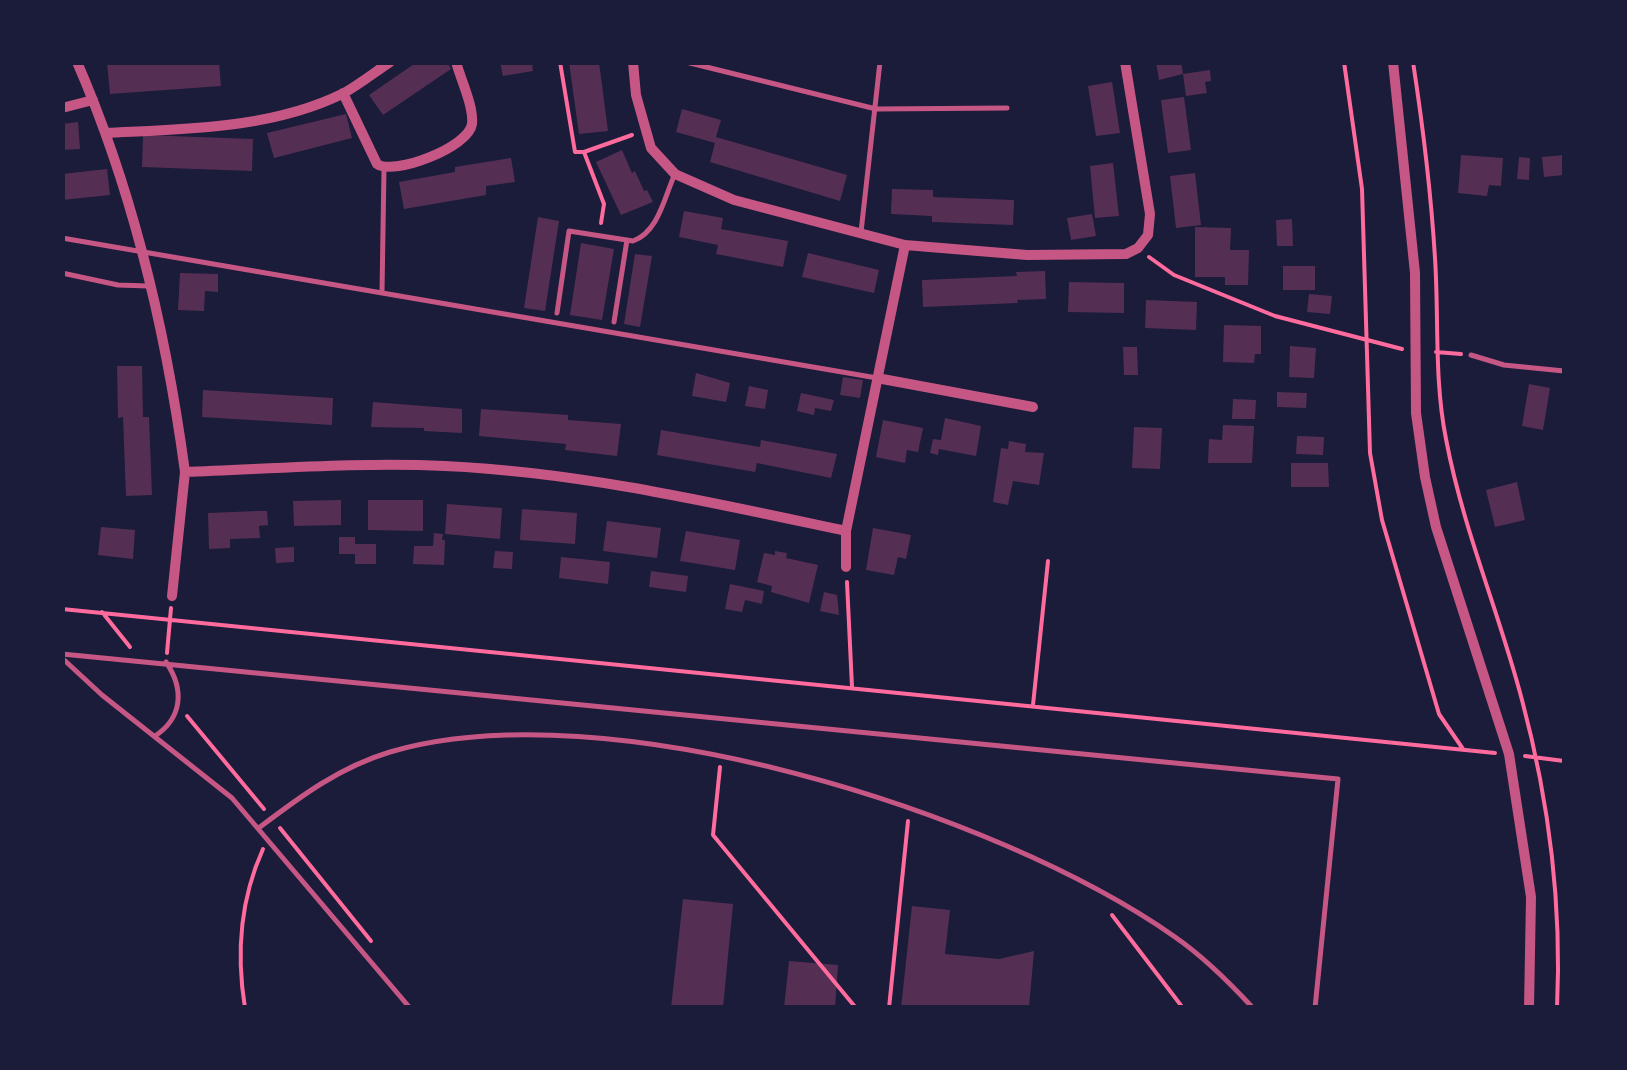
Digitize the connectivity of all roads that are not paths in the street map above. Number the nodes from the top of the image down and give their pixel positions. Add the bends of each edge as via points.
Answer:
1 (77, 62) edge
2 (390, 62) edge
3 (456, 62) edge
4 (633, 62) edge
5 (686, 62) edge
6 (880, 62) edge
7 (1125, 62) edge
8 (1393, 62) edge
9 (343, 93) junction
10 (94, 100) junction
11 (62, 108) edge
12 (1007, 108) dead end
13 (876, 109) junction
14 (106, 133) junction
15 (384, 169) junction
16 (675, 174) junction
17 (861, 235) junction
18 (62, 238) edge
19 (627, 240) junction
20 (905, 245) junction
21 (143, 251) junction
22 (62, 274) edge
23 (151, 286) junction
24 (382, 292) junction
25 (557, 313) dead end
26 (614, 322) dead end
27 (1471, 355) road end
28 (1564, 372) edge
29 (877, 378) junction
30 (1033, 407) dead end
31 (185, 472) junction
32 (846, 531) junction
33 (846, 567) road end
34 (172, 596) road end
35 (62, 656) edge
36 (166, 662) junction
37 (154, 736) junction
38 (260, 827) junction
39 (410, 1008) edge
40 (1254, 1008) edge
41 (1314, 1008) edge
42 (1529, 1008) edge

1 - 10 street
2 - 9 street
3 - 15 street via 473,121 469,135 456,146
4 - 16 street via 644,131
5 - 13 lane
6 - 13 lane
7 - 20 street via 1150,214 1148,235 1138,248 1108,256 1027,255
8 - 42 street via 1415,272 1416,414 1436,527 1509,754 1531,897
9 - 14 street via 278,116 210,128
9 - 15 street
10 - 11 street
10 - 14 street
12 - 13 lane
13 - 17 lane
14 - 21 street
15 - 24 lane
16 - 17 street via 734,200
16 - 19 lane via 650,232
17 - 20 street
18 - 21 lane
19 - 25 lane via 569,232
19 - 26 lane
20 - 29 street
21 - 23 street
21 - 24 lane
22 - 23 lane
23 - 31 street
24 - 29 lane
27 - 28 lane
29 - 30 street
29 - 32 street
31 - 32 street via 446,466 657,490
31 - 34 street
32 - 33 street
35 - 36 lane
35 - 37 lane
36 - 37 lane via 178,683 178,705 170,726
36 - 41 lane via 1338,779
37 - 38 lane
38 - 39 lane
38 - 40 lane via 332,776 417,746 538,735 695,753 920,811 1039,860 1174,936

